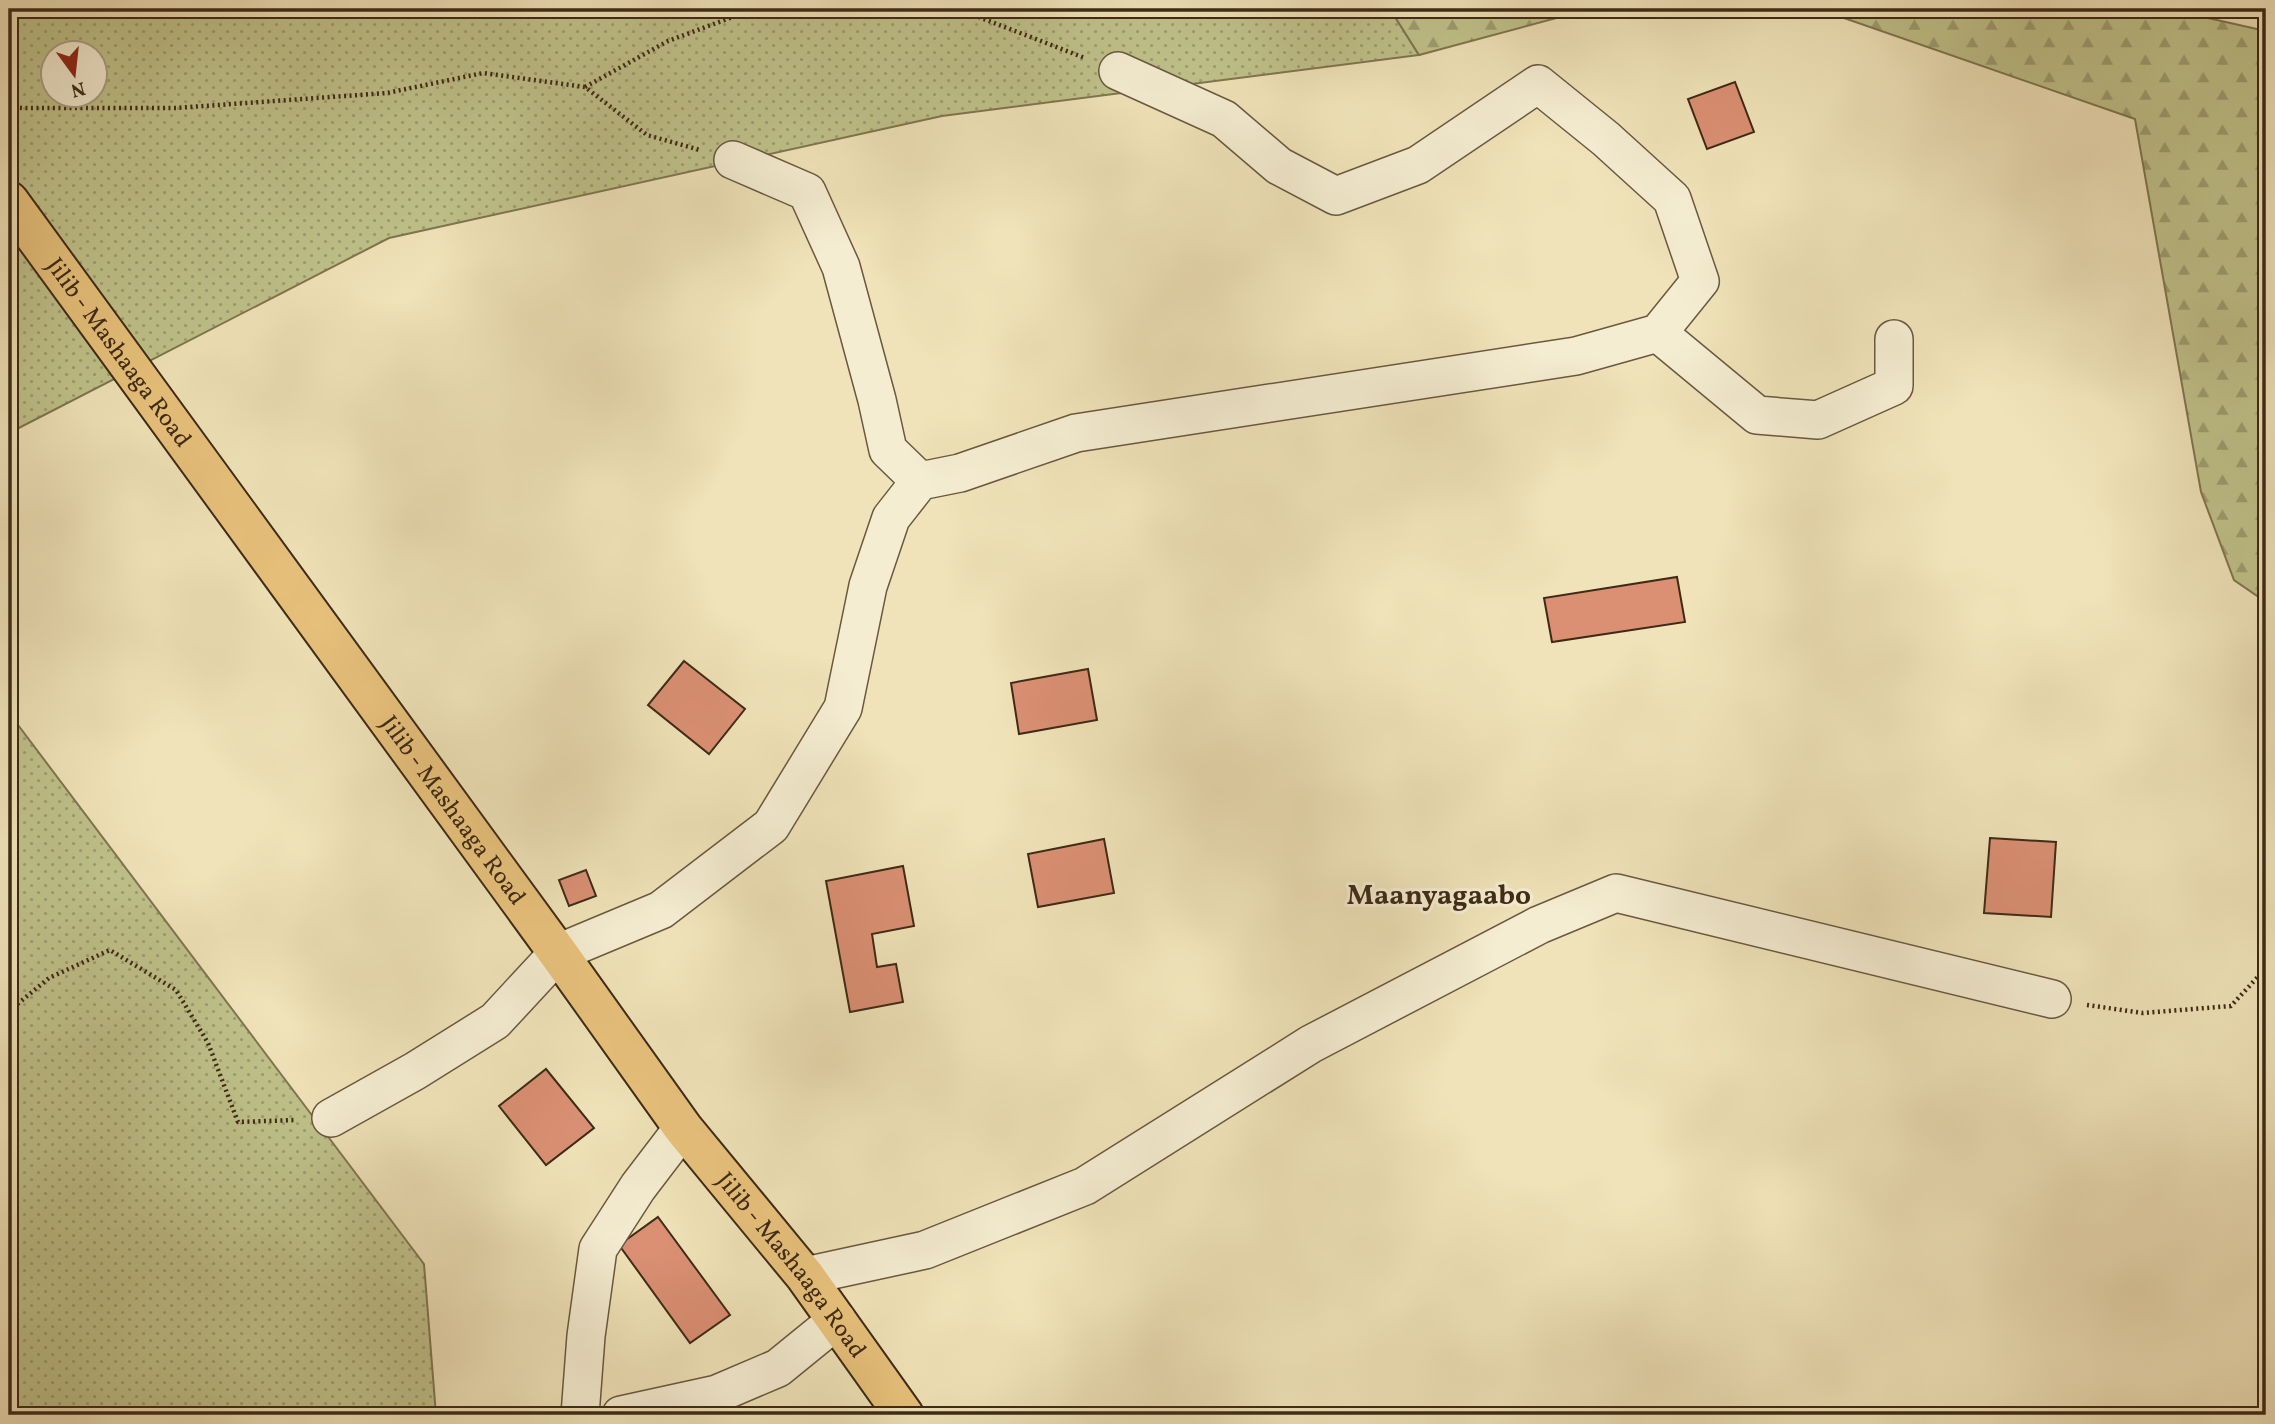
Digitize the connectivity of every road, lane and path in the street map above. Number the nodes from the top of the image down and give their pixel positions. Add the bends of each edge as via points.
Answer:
1 (754, 9) edge
2 (958, 9) edge
3 (1118, 71) joint
4 (585, 87) junction
5 (9, 107) edge
6 (733, 160) joint
7 (9, 201) edge
8 (1658, 333) junction
9 (1894, 339) dead end
10 (920, 481) junction
11 (558, 953) junction
12 (2266, 968) edge
13 (2052, 999) joint
14 (9, 1011) edge
15 (331, 1118) joint
16 (683, 1128) junction
17 (805, 1276) junction
18 (837, 1320) junction
19 (580, 1415) edge
20 (621, 1415) edge
21 (904, 1415) edge

1 - 4 path via 668,41
2 - 3 path
3 - 8 street via 1224,120 1279,166 1336,196 1418,165 1538,83 1672,199 1700,281
4 - 5 path via 482,73 387,93 189,107
4 - 6 path via 647,135
6 - 10 street via 807,192 841,267 888,450
7 - 11 main road, Jilib - Mashaaga Road
8 - 9 street via 1757,415 1818,420 1894,386
8 - 10 street via 1576,356 1076,433 960,473
10 - 11 street via 891,518 868,586 843,708 771,826 661,910
11 - 15 street via 495,1021
11 - 16 main road, Jilib - Mashaaga Road
12 - 13 path via 2231,1006 2143,1013
13 - 17 street via 1616,893 1539,925 1311,1044 1085,1186 925,1250
14 - 15 path via 49,978 110,950 176,990 208,1043 238,1122
16 - 17 main road, Jilib - Mashaaga Road
16 - 19 street via 598,1249
17 - 18 main road, Jilib - Mashaaga Road
18 - 20 street via 778,1368 717,1394
18 - 21 main road, Jilib - Mashaaga Road

